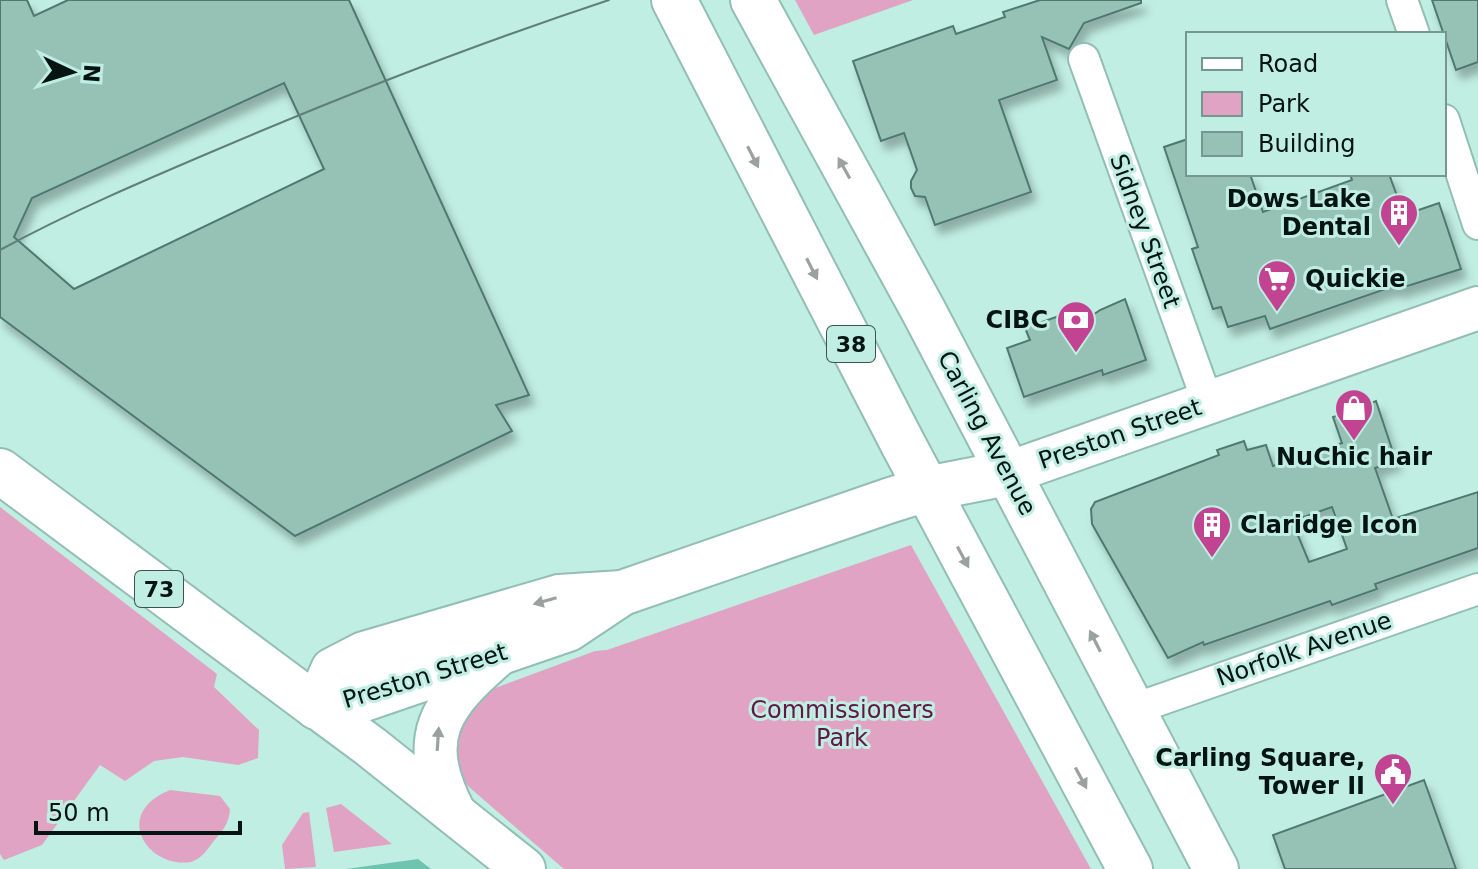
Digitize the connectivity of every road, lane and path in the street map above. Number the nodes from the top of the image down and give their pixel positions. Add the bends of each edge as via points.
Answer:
1 (674, 0) edge
2 (753, 0) edge
3 (1402, 0) edge
4 (1413, 32) edge
5 (1084, 59) dead end
6 (1446, 126) edge
7 (1478, 224) edge
8 (1478, 308) edge
9 (1208, 403) junction
10 (0, 471) edge
11 (1008, 473) junction
12 (926, 489) junction
13 (1478, 589) edge
14 (622, 593) junction
15 (499, 654) junction
16 (317, 707) junction
17 (1131, 710) junction
18 (455, 814) junction
19 (524, 869) edge
20 (1130, 869) edge
21 (1216, 869) edge

1 -> 12 main road, 38
11 -> 2 main road, Carling Avenue
3 - 4 street
5 - 9 street, Sidney Street
6 - 7 street
8 - 9 main road, Preston Street
9 - 11 main road, Preston Street
10 - 16 main road, 73
11 - 12 main road, Preston Street
17 -> 11 main road, Carling Avenue
12 - 14 main road, Preston Street
12 -> 20 main road, 38
13 - 17 street, Norfolk Avenue
14 - 15 main road, Preston Street via 568,629
14 -> 16 main road, Preston Street via 559,597 364,654 333,670
15 - 16 main road, Preston Street via 364,699
18 -> 15 main road via 440,776 437,730 450,701
16 - 18 main road
17 - 21 main road, Carling Avenue
18 - 19 main road

